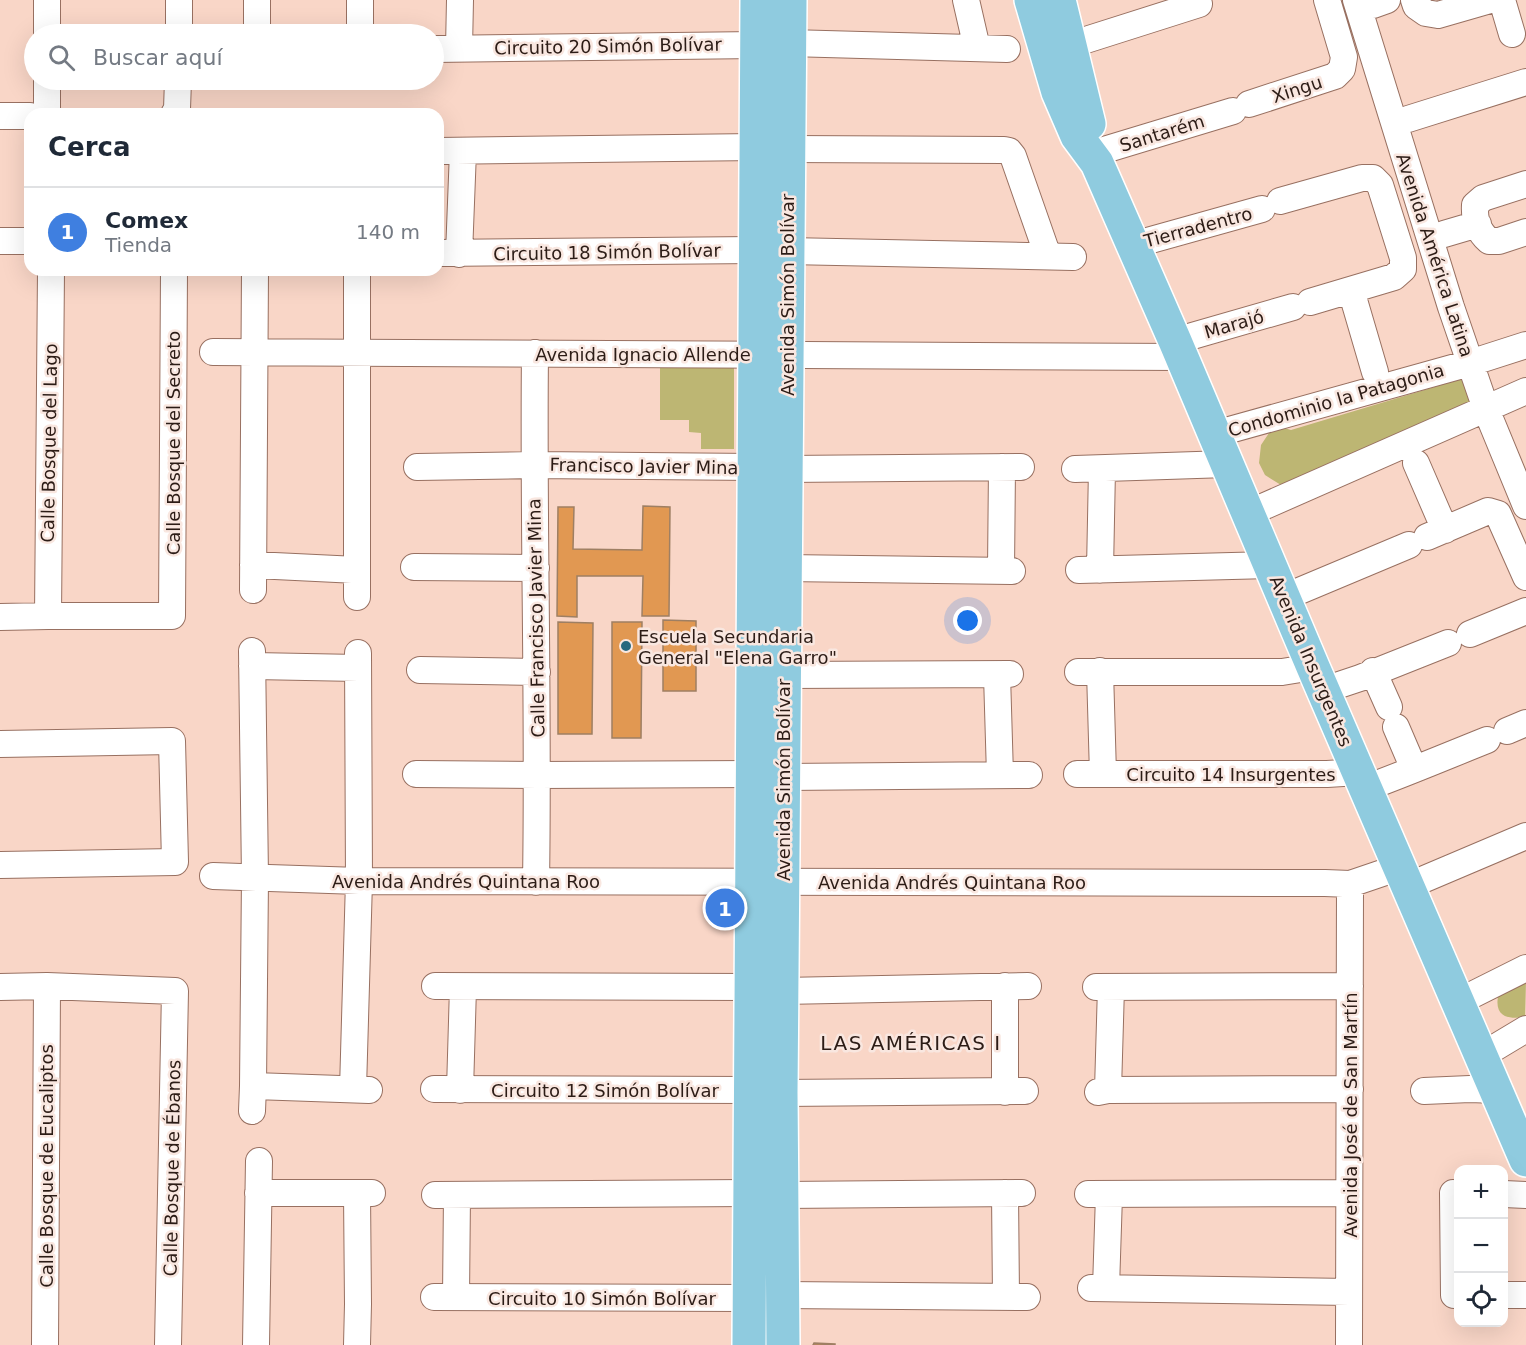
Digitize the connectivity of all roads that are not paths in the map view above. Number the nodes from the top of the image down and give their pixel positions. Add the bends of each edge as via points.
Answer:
1 (47, 0) edge
2 (179, 0) edge
3 (256, 0) edge
4 (360, 0) edge
5 (460, 0) edge
6 (757, 0) edge
7 (790, 0) edge
8 (966, 0) edge
9 (1031, 0) edge
10 (1059, 0) edge
11 (1327, 0) edge
12 (1414, 0) edge
13 (1490, 0) edge
14 (1502, 0) edge
15 (1199, 4) dead end
16 (1370, 5) edge
17 (47, 24) edge
18 (178, 24) edge
19 (256, 24) edge
20 (360, 24) edge
21 (1335, 27) junction
22 (1512, 34) dead end
23 (789, 43) junction
24 (756, 45) junction
25 (1070, 45) junction
26 (459, 48) junction
27 (977, 48) junction
28 (444, 49) edge
29 (1007, 49) dead end
30 (1526, 82) edge
31 (47, 90) edge
32 (178, 90) edge
33 (47, 108) edge
34 (177, 108) edge
35 (1241, 108) joint
36 (0, 116) edge
37 (24, 116) edge
38 (1408, 119) junction
39 (756, 147) junction
40 (789, 148) junction
41 (444, 151) edge
42 (464, 151) junction
43 (1095, 156) junction
44 (1526, 184) edge
45 (1420, 213) junction
46 (1391, 221) junction
47 (1478, 224) junction
48 (1526, 232) edge
49 (1444, 234) junction
50 (0, 241) edge
51 (24, 241) edge
52 (1133, 245) junction
53 (755, 250) junction
54 (788, 251) junction
55 (449, 253) edge
56 (51, 276) edge
57 (174, 276) edge
58 (255, 276) edge
59 (357, 276) edge
60 (1351, 290) junction
61 (1526, 345) edge
62 (1179, 349) junction
63 (213, 352) dead end
64 (254, 352) junction
65 (356, 353) junction
66 (536, 354) junction
67 (755, 355) junction
68 (787, 356) junction
69 (1478, 361) junction
70 (1376, 372) dead end
71 (1526, 391) edge
72 (1494, 406) junction
73 (1215, 434) junction
74 (1526, 462) edge
75 (1416, 463) dead end
76 (1227, 464) junction
77 (534, 465) junction
78 (417, 467) dead end
79 (754, 467) junction
80 (1075, 468) dead end
81 (786, 469) junction
82 (1102, 469) junction
83 (1526, 506) edge
84 (1249, 513) junction
85 (1427, 537) junction
86 (1521, 550) edge
87 (253, 565) junction
88 (1270, 565) junction
89 (414, 567) dead end
90 (536, 568) junction
91 (785, 568) junction
92 (357, 570) junction
93 (1526, 577) edge
94 (253, 590) dead end
95 (357, 597) dead end
96 (1285, 597) junction
97 (1526, 611) edge
98 (48, 616) junction
99 (0, 617) edge
100 (769, 619) junction
101 (420, 670) dead end
102 (1373, 671) junction
103 (537, 672) junction
104 (784, 675) junction
105 (1319, 678) junction
106 (1507, 731) edge
107 (0, 744) edge
108 (1414, 769) junction
109 (416, 774) dead end
110 (1077, 774) dead end
111 (1103, 774) junction
112 (538, 775) junction
113 (768, 775) junction
114 (1029, 775) dead end
115 (1000, 776) junction
116 (1362, 780) junction
117 (1526, 836) edge
118 (0, 865) edge
119 (213, 876) dead end
120 (1404, 877) junction
121 (255, 878) junction
122 (359, 881) junction
123 (536, 882) junction
124 (767, 882) junction
125 (1350, 884) junction
126 (1526, 968) edge
127 (46, 986) junction
128 (435, 986) dead end
129 (1350, 986) junction
130 (0, 987) edge
131 (463, 987) junction
132 (750, 987) junction
133 (783, 991) junction
134 (1458, 1002) junction
135 (1526, 1029) edge
136 (1481, 1056) junction
137 (253, 1086) junction
138 (434, 1089) dead end
139 (1350, 1089) junction
140 (460, 1090) junction
141 (1496, 1090) junction
142 (1424, 1091) dead end
143 (766, 1092) junction
144 (252, 1112) dead end
145 (1525, 1157) edge
146 (259, 1161) dead end
147 (258, 1193) junction
148 (749, 1193) junction
149 (1349, 1193) junction
150 (1448, 1193) edge
151 (1508, 1194) edge
152 (783, 1195) junction
153 (1526, 1195) edge
154 (1349, 1293) junction
155 (783, 1295) junction
156 (1449, 1295) edge
157 (1508, 1295) edge
158 (1526, 1295) edge
159 (748, 1298) junction
160 (45, 1345) edge
161 (168, 1345) edge
162 (256, 1345) edge
163 (357, 1345) edge
164 (749, 1345) edge
165 (783, 1345) edge
166 (1349, 1345) edge

1 - 17 street
2 - 18 street
3 - 19 street
4 - 20 street
5 - 26 street
6 - 24 main road, Avenida Simón Bolívar
7 - 23 main road, Avenida Simón Bolívar
8 - 27 street
9 - 43 main road, Avenida Insurgentes via 1058,92 1077,136
10 - 25 main road, Avenida Insurgentes
11 - 21 street, Xingu
12 - 13 street via 1426,13 1438,15
14 - 22 street
15 - 25 street
16 - 21 street
16 - 38 street, Avenida América Latina
16 - 45 street, Avenida América Latina
21 - 35 street, Xingu via 1344,57 1342,69 1335,76
23 - 27 street
23 - 40 main road, Avenida Simón Bolívar
24 - 26 street, Circuito 20 Simón Bolívar
24 - 39 main road, Avenida Simón Bolívar
25 - 43 main road, Avenida Insurgentes
26 - 28 street, Circuito 20 Simón Bolívar
27 - 29 street
30 - 38 street
31 - 33 street
32 - 34 street
35 - 43 street, Santarém
36 - 37 street
38 - 49 street, Avenida América Latina
39 - 42 street
39 - 53 main road, Avenida Simón Bolívar
40 - 54 main road, Avenida Simón Bolívar
40 - 54 street via 1009,151 1061,256
41 - 42 street
42 - 55 street, Circuito 18 Simón Bolívar
43 - 52 main road, Avenida Insurgentes
44 - 47 street via 1483,198 1475,205
45 - 46 street
45 - 69 street, Avenida América Latina
46 - 52 street, Tierradentro via 1380,185 1373,178 1362,178
46 - 60 street, Marajó via 1403,269 1394,277
47 - 48 street via 1489,241
47 - 49 street
49 - 69 street, Avenida América Latina via 1466,303
50 - 51 street
52 - 62 main road, Avenida Insurgentes
53 - 55 street, Circuito 18 Simón Bolívar
53 - 67 main road, Avenida Simón Bolívar
54 - 68 main road, Avenida Simón Bolívar
56 - 98 street, Calle Bosque del Lago
57 - 98 street, Calle Bosque del Secreto via 172,616
58 - 64 street
59 - 65 street
60 - 62 street, Marajó
60 - 70 street
61 - 69 street, Condominio la Patagonia
62 - 68 street, Avenida Ignacio Allende
62 - 73 main road, Avenida Insurgentes
63 - 64 street, Avenida Ignacio Allende
64 - 65 street, Avenida Ignacio Allende
64 - 87 street
65 - 66 street, Avenida Ignacio Allende
65 - 92 street
66 - 67 street, Avenida Ignacio Allende
66 - 77 street, Calle Francisco Javier Mina
67 - 68 street, Avenida Ignacio Allende
67 - 79 main road, Avenida Simón Bolívar
68 - 81 main road, Avenida Simón Bolívar
69 - 72 street, Avenida América Latina
69 - 73 street, Condominio la Patagonia
71 - 72 street
72 - 74 street, Avenida América Latina
72 - 83 street, Avenida América Latina
72 - 84 street
73 - 76 main road, Avenida Insurgentes
75 - 85 street
76 - 82 street
76 - 84 main road, Avenida Insurgentes
77 - 78 street, Francisco Javier Mina
77 - 79 street, Francisco Javier Mina
77 - 90 street, Calle Francisco Javier Mina
79 - 100 main road, Avenida Simón Bolívar
80 - 82 street
81 - 91 main road, Avenida Simón Bolívar
81 - 91 street via 1011,467 1007,571
82 - 88 street via 1089,570
84 - 88 main road, Avenida Insurgentes
85 - 86 street via 1488,511 1498,514
85 - 96 street
86 - 93 street
87 - 92 street
87 - 94 street
88 - 96 main road, Avenida Insurgentes
89 - 90 street
90 - 103 street, Calle Francisco Javier Mina
91 - 100 main road, Avenida Simón Bolívar
92 - 95 street
96 - 105 main road, Avenida Insurgentes
97 - 102 street, Circuito 14 Insurgentes
98 - 99 street
100 - 104 main road, Avenida Simón Bolívar
100 - 113 main road, Avenida Simón Bolívar
101 - 103 street
102 - 105 street, Circuito 14 Insurgentes
102 - 108 street
103 - 112 street, Calle Francisco Javier Mina
104 - 113 main road, Avenida Simón Bolívar
104 - 115 street via 1004,674
105 - 111 street, Circuito 14 Insurgentes via 1282,672 1089,671
105 - 116 main road, Avenida Insurgentes
106 - 108 street, Circuito 14 Insurgentes
107 - 118 street via 172,741 175,862
108 - 116 street, Circuito 14 Insurgentes
109 - 112 street
110 - 111 street, Circuito 14 Insurgentes
111 - 116 street, Circuito 14 Insurgentes via 1327,774
112 - 113 street
112 - 123 street, Calle Francisco Javier Mina
113 - 115 street
113 - 124 main road, Avenida Simón Bolívar
114 - 115 street
116 - 120 main road, Avenida Insurgentes
117 - 120 street, Avenida Andrés Quintana Roo
119 - 121 street, Avenida Andrés Quintana Roo
120 - 125 street, Avenida Andrés Quintana Roo
120 - 134 main road, Avenida Insurgentes
121 - 122 street, Avenida Andrés Quintana Roo
121 - 122 street via 252,658 358,661
121 - 137 street
122 - 123 street, Avenida Andrés Quintana Roo
122 - 137 street via 361,1090
123 - 124 street, Avenida Andrés Quintana Roo
124 - 125 street, Avenida Andrés Quintana Roo
124 - 132 main road, Avenida Simón Bolívar
124 - 133 main road, Avenida Simón Bolívar
125 - 129 street, Avenida José de San Martín
126 - 134 street
127 - 130 street
127 - 160 street, Calle Bosque de Eucaliptos
127 - 161 street, Calle Bosque de Ébanos via 176,990
128 - 131 street
129 - 139 street, Avenida José de San Martín
129 - 139 street via 1104,987 1103,1091
131 - 132 street
131 - 140 street
132 - 143 main road, Avenida Simón Bolívar
133 - 143 main road, Avenida Simón Bolívar
133 - 143 street, Circuito 12 Simón Bolívar via 1017,986 1015,1092
134 - 136 main road, Avenida Insurgentes
135 - 136 street
136 - 141 main road, Avenida Insurgentes
137 - 144 street
138 - 140 street, Circuito 12 Simón Bolívar
139 - 149 street, Avenida José de San Martín
140 - 143 street, Circuito 12 Simón Bolívar
141 - 142 street
141 - 145 main road, Avenida Insurgentes
143 - 148 main road, Avenida Simón Bolívar
143 - 152 main road, Avenida Simón Bolívar
146 - 147 street
147 - 162 street
147 - 163 street via 364,1193
148 - 159 main road, Avenida Simón Bolívar
148 - 159 street, Circuito 10 Simón Bolívar via 446,1195 445,1297
149 - 154 street, Avenida José de San Martín
149 - 154 street via 1098,1194 1099,1288
150 - 156 street
151 - 153 street
152 - 155 main road, Avenida Simón Bolívar
152 - 155 street via 1014,1193 1017,1297
154 - 166 street, Avenida José de San Martín
155 - 165 main road, Avenida Simón Bolívar
157 - 158 street
159 - 164 main road, Avenida Simón Bolívar

